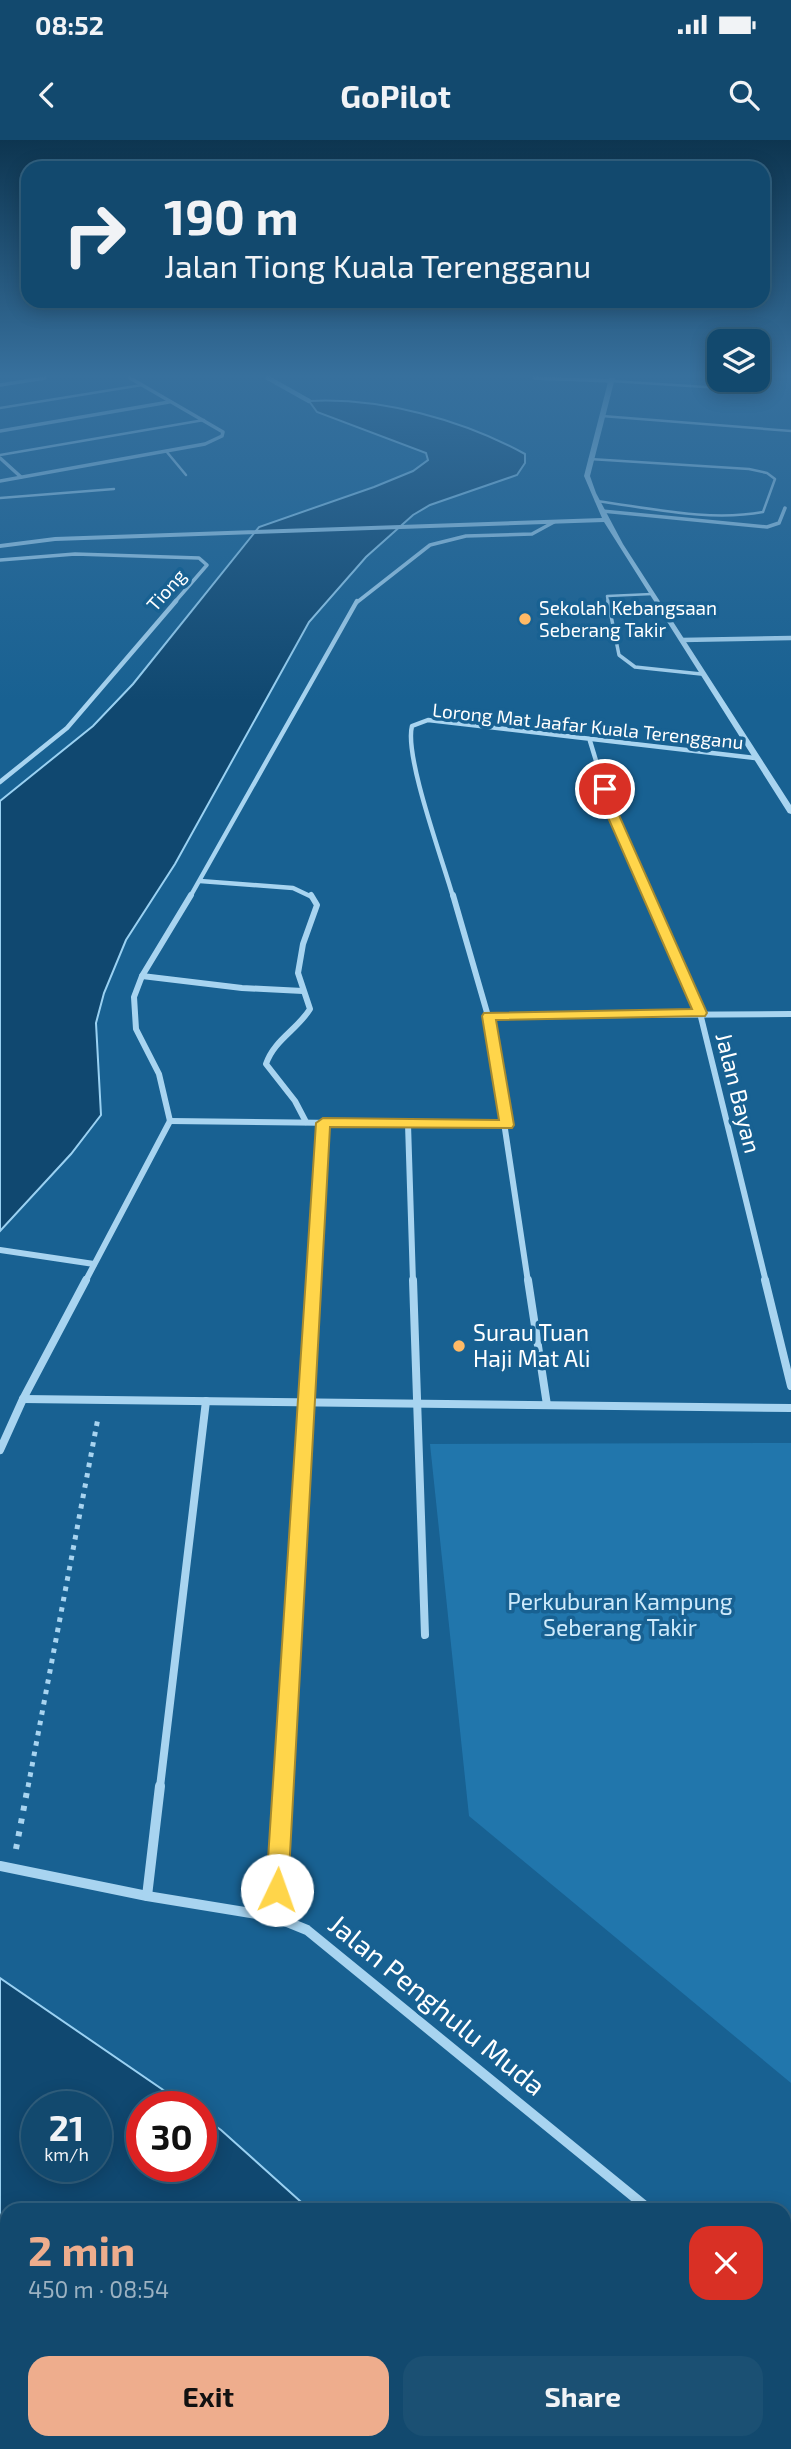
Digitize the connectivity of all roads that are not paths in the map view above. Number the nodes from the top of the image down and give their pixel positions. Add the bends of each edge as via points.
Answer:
1 (591, 486) edge
2 (773, 486) edge
3 (114, 489) dead end
4 (0, 498) edge
5 (596, 501) junction
6 (785, 508) dead end
7 (601, 511) junction
8 (606, 520) junction
9 (554, 522) junction
10 (0, 546) edge
11 (0, 560) edge
12 (652, 594) junction
13 (791, 638) edge
14 (682, 640) junction
15 (701, 674) junction
16 (590, 741) junction
17 (755, 758) junction
18 (0, 782) edge
19 (791, 811) edge
20 (200, 881) junction
21 (142, 976) junction
22 (303, 990) junction
23 (700, 1013) junction
24 (791, 1014) edge
25 (488, 1016) junction
26 (170, 1121) junction
27 (306, 1122) junction
28 (323, 1123) junction
29 (408, 1124) junction
30 (507, 1125) junction
31 (0, 1250) edge
32 (94, 1264) junction
33 (791, 1386) edge
34 (23, 1399) junction
35 (206, 1401) junction
36 (307, 1402) junction
37 (418, 1404) junction
38 (547, 1405) junction
39 (791, 1408) edge
40 (0, 1450) edge
41 (425, 1635) dead end
42 (0, 1866) edge
43 (147, 1896) junction
44 (275, 1917) junction
45 (641, 2203) edge

1 - 5 street
2 - 5 lane via 763,512 754,515
3 - 4 lane
5 - 7 street
6 - 7 street via 779,523 767,527
7 - 8 street
8 - 9 street
8 - 12 street
9 - 10 street via 55,539
9 - 20 street via 532,534 466,536 430,545 361,597
11 - 18 street, Tiong via 75,554 175,556 199,558 207,565 67,728
12 - 14 street
12 - 15 lane via 607,596 619,655 635,667
13 - 14 street
14 - 15 street
15 - 17 street
16 - 17 street, Lorong Mat Jaafar Kuala Terengganu
16 - 23 street, Jalan Bayan via 612,813
16 - 25 street, Lorong Mat Jaafar Kuala Terengganu via 428,720 412,726 409,738 417,774
17 - 19 street
20 - 21 street
20 - 22 street via 293,888 310,894 317,905 298,973
21 - 22 street
21 - 26 street via 134,997 136,1028 159,1074
22 - 27 street via 310,1009 304,1021 276,1042 266,1063
23 - 24 street
23 - 25 street
23 - 33 street, Jalan Bayan
25 - 30 street
26 - 27 street
26 - 32 street
27 - 28 street
28 - 29 street
28 - 36 street
29 - 30 street
29 - 37 street
30 - 38 street
31 - 32 street
32 - 34 street
34 - 35 street
34 - 40 street
35 - 36 street
35 - 43 street
36 - 37 street
36 - 44 street
37 - 38 street
37 - 41 street
38 - 39 street
42 - 43 street, Jalan Penghulu Muda
43 - 44 street, Jalan Penghulu Muda
44 - 45 street, Jalan Penghulu Muda via 307,1930

